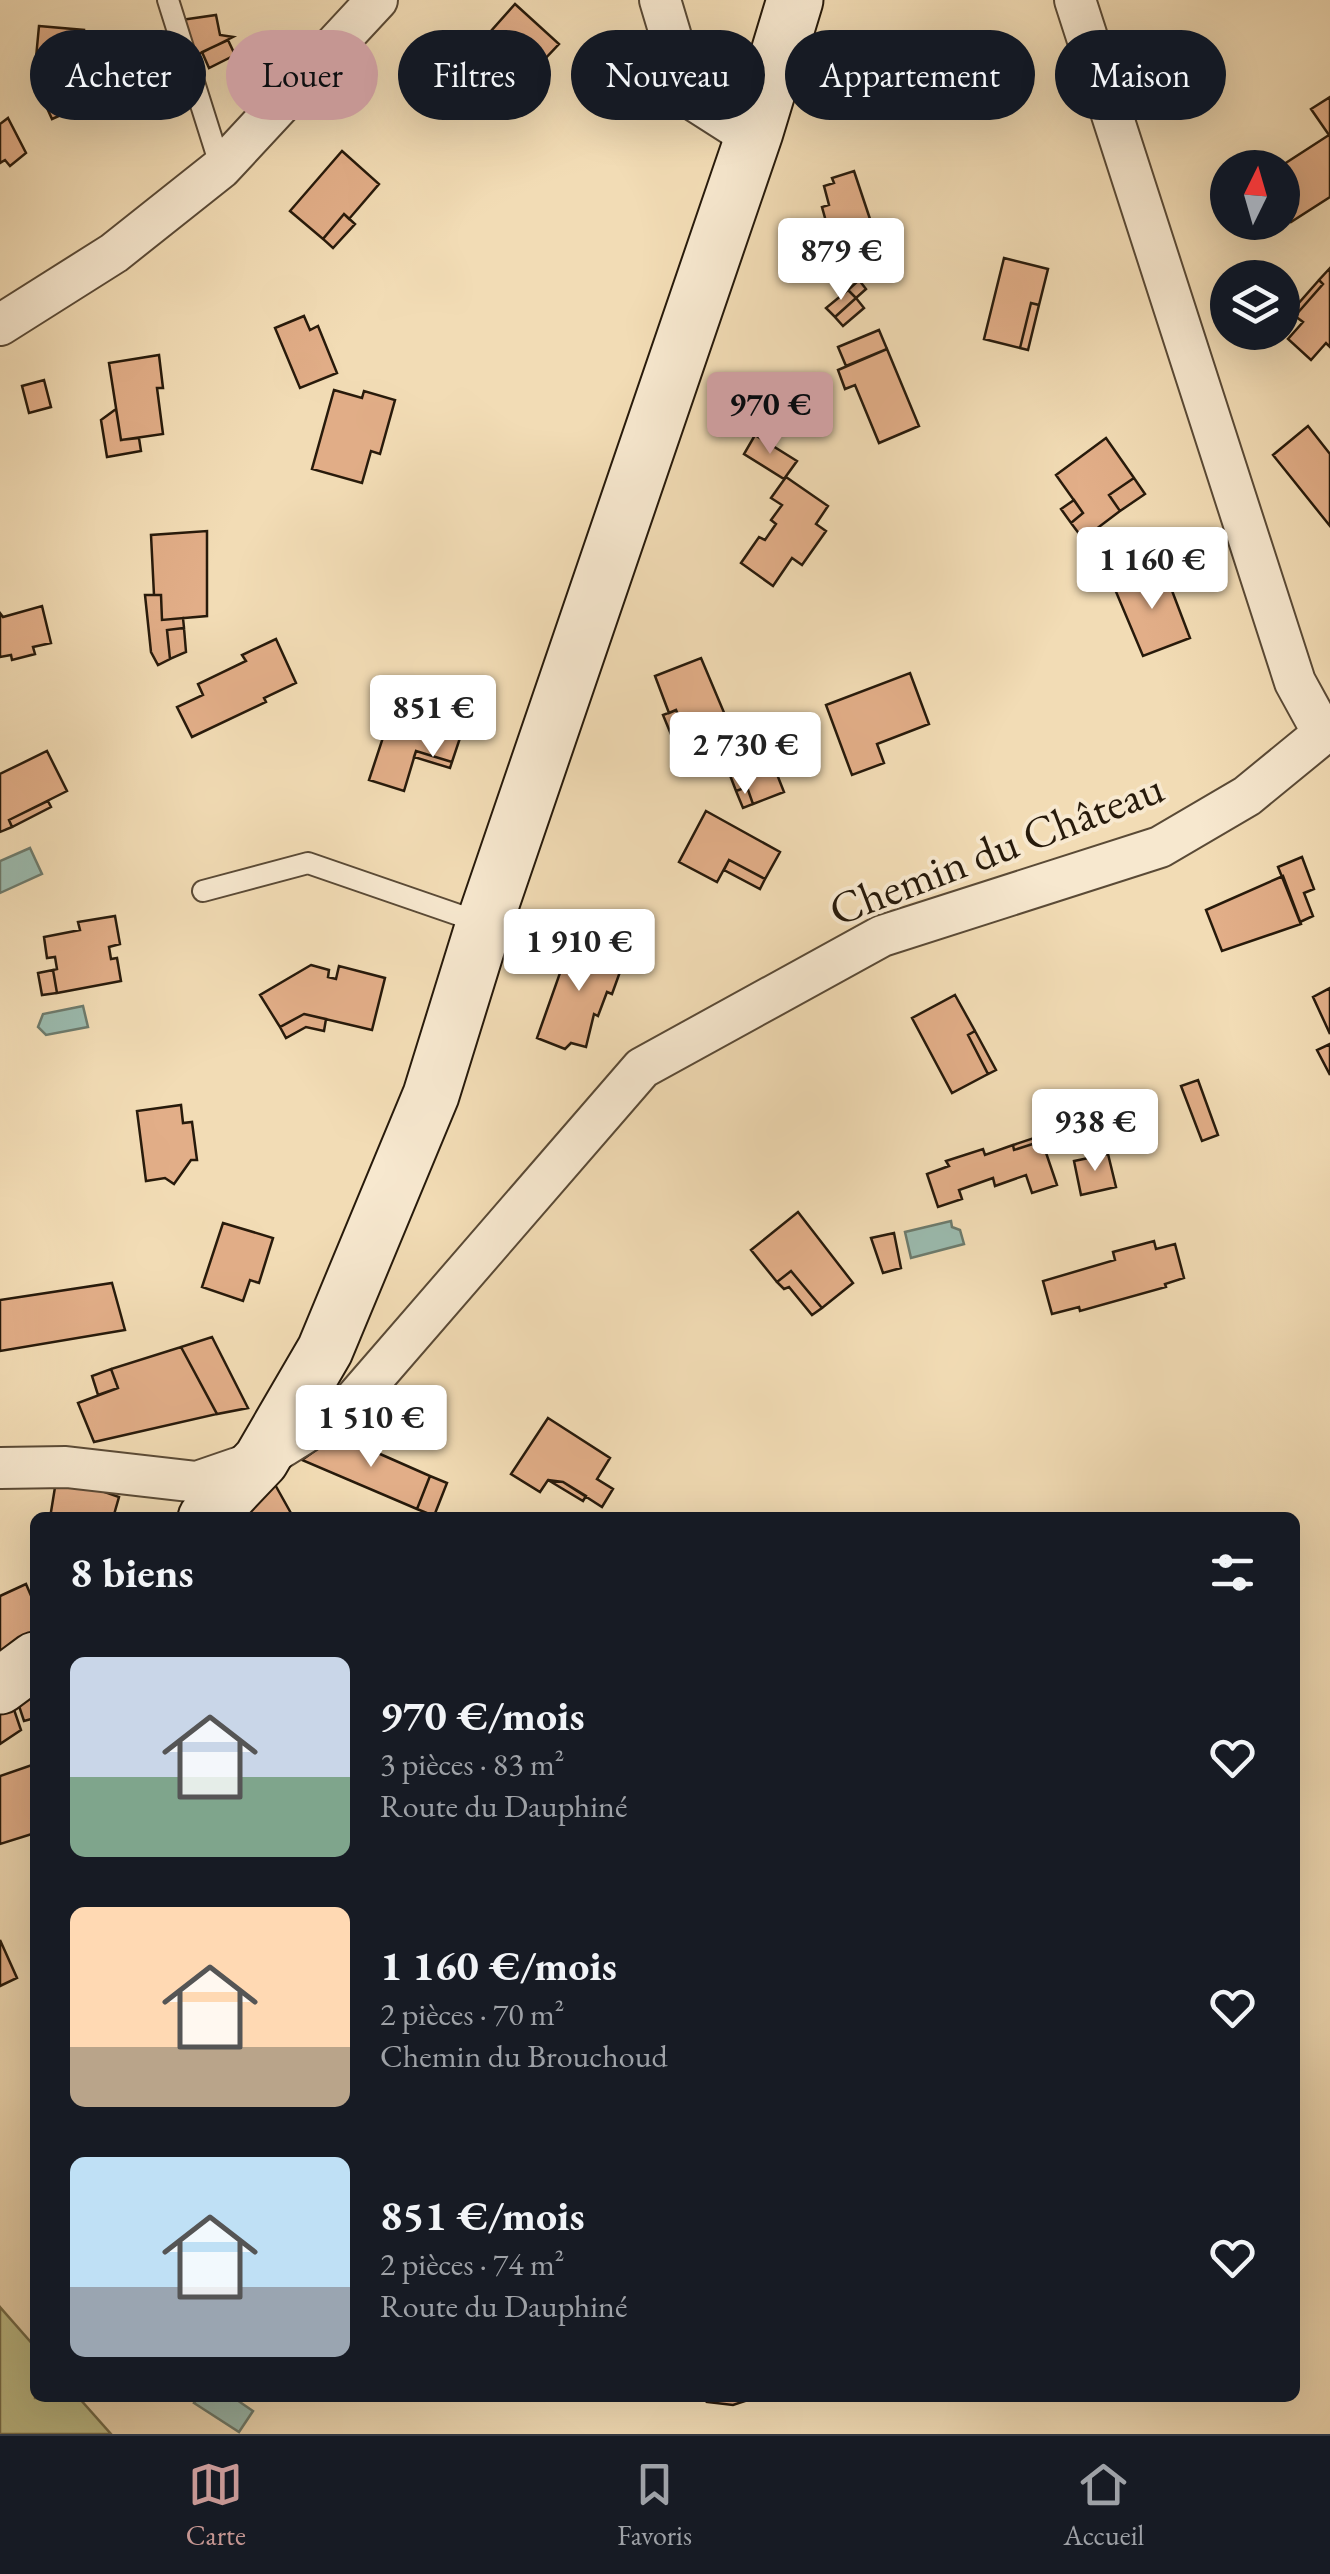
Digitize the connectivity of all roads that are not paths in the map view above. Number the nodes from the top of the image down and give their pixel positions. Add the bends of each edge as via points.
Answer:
1 (168, 0) edge
2 (378, 0) edge
3 (660, 0) edge
4 (795, 0) edge
5 (1075, 0) edge
6 (755, 132) junction
7 (221, 168) junction
8 (0, 325) edge
9 (1326, 730) edge
10 (203, 890) dead end
11 (484, 924) junction
12 (261, 1460) junction
13 (0, 1468) edge
14 (212, 1512) edge
15 (30, 1664) edge
16 (0, 1686) edge

1 - 7 lane
2 - 7 street
3 - 6 street via 689,97
4 - 6 street
5 - 9 street via 1295,682
6 - 11 street
7 - 8 street via 114,252
9 - 12 street, Chemin du Château via 1247,796 1160,847 882,936 642,1068 351,1404
10 - 11 lane via 308,863
11 - 12 street via 430,1095 348,1296
12 - 13 street, Chemin du Château via 197,1482 66,1466
12 - 14 street
15 - 16 street

